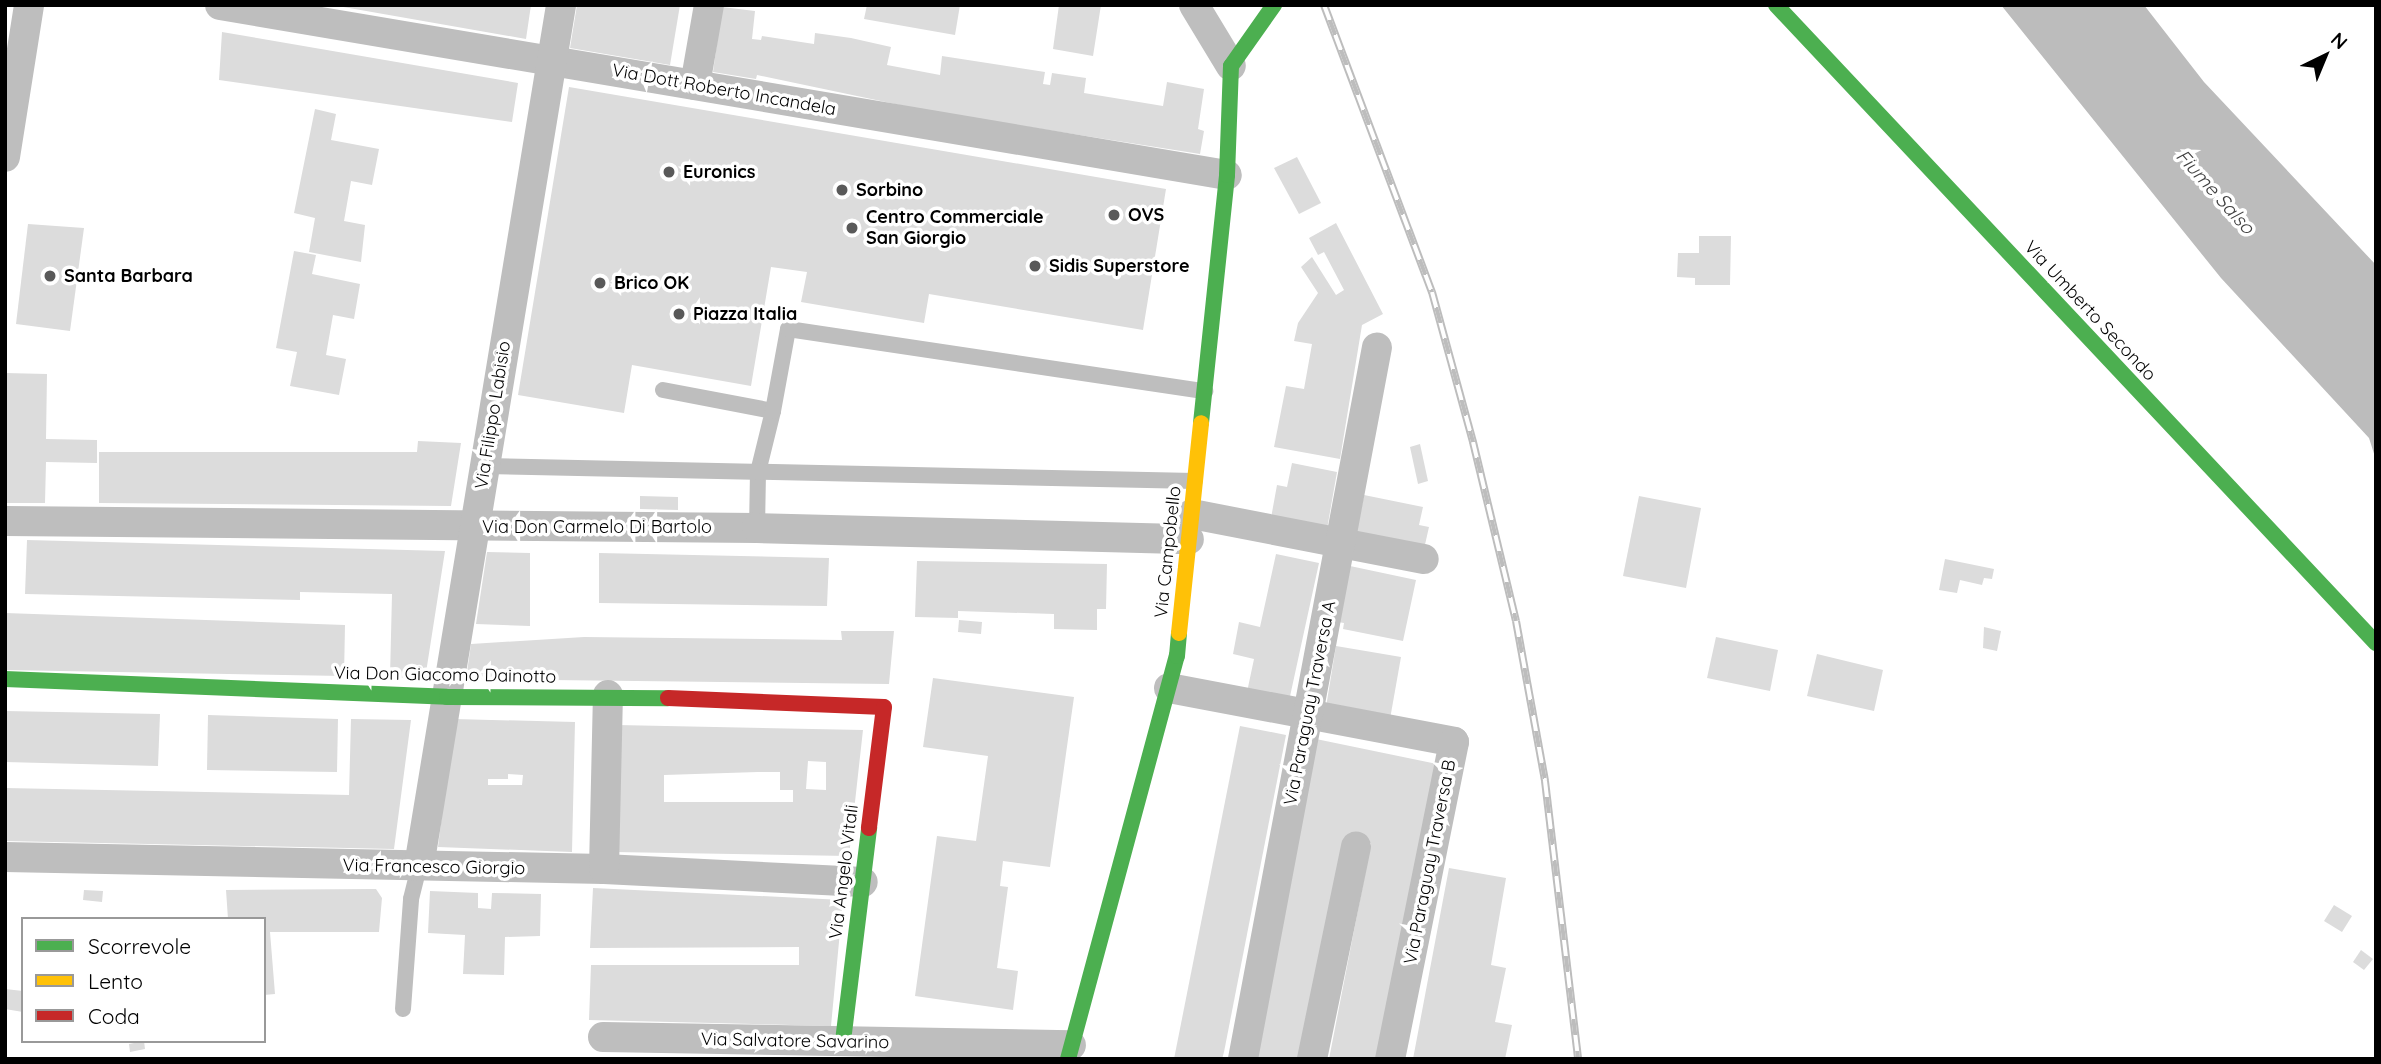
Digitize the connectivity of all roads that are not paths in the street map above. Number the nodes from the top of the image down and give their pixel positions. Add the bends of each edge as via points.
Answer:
1 (29, 5) edge
2 (220, 5) edge
3 (561, 5) edge
4 (709, 5) edge
5 (1194, 5) edge
6 (1275, 5) edge
7 (1776, 5) edge
8 (1239, 54) junction
9 (551, 61) junction
10 (695, 85) junction
11 (5, 157) edge
12 (1227, 175) junction
13 (1377, 347) dead end
14 (663, 390) dead end
15 (1205, 391) junction
16 (773, 411) junction
17 (485, 466) junction
18 (758, 472) junction
19 (1195, 481) junction
20 (5, 521) edge
21 (1191, 526) junction
22 (476, 527) junction
23 (757, 528) junction
24 (1341, 543) junction
25 (1424, 559) dead end
26 (2376, 643) edge
27 (5, 679) edge
28 (1169, 688) junction
29 (608, 695) junction
30 (447, 697) junction
31 (884, 707) joint
32 (1308, 715) junction
33 (1356, 848) dead end
34 (5, 857) edge
35 (419, 866) junction
36 (604, 869) junction
37 (863, 882) junction
38 (403, 1009) dead end
39 (603, 1037) dead end
40 (843, 1041) junction
41 (1070, 1052) edge
42 (1243, 1059) edge
43 (1312, 1059) edge
44 (1390, 1059) edge

1 - 11 street
2 - 9 street, Via Dott Roberto Incandela
3 - 9 street, Via Filippo Labisio
4 - 10 street
5 - 8 street
6 - 8 main road
7 - 26 main road, Via Umberto Secondo
8 - 12 main road, Via Campobello
9 - 10 street, Via Dott Roberto Incandela
9 - 17 street, Via Filippo Labisio
10 - 12 street, Via Dott Roberto Incandela
12 - 15 main road, Via Campobello
13 - 24 street, Via Paraguay Traversa A
14 - 16 lane
15 - 16 lane via 788,329
15 - 19 main road, Via Campobello
16 - 18 lane
17 - 18 lane
17 - 22 street, Via Filippo Labisio
18 - 19 lane
18 - 23 lane
19 - 21 main road, Via Campobello
20 - 22 street, Via Don Carmelo Di Bartolo
21 - 23 street, Via Don Carmelo Di Bartolo
21 - 24 street, Via Don Carmelo Di Bartolo
21 - 28 main road, Via Campobello
22 - 23 street, Via Don Carmelo Di Bartolo
22 - 30 street, Via Filippo Labisio
24 - 25 street, Via Don Carmelo Di Bartolo
24 - 32 street, Via Paraguay Traversa A
27 - 30 main road, Via Don Giacomo Dainotto
28 - 32 street, Via Paraguay Traversa B
28 - 41 main road, Via Campobello
29 - 30 main road, Via Don Giacomo Dainotto
29 - 31 main road, Via Don Giacomo Dainotto
29 - 36 street
30 - 35 street, Via Filippo Labisio
31 - 37 main road, Via Angelo Vitali
32 - 42 street, Via Paraguay Traversa A
32 - 44 street, Via Paraguay Traversa B via 1454,743
33 - 43 street
34 - 35 street, Via Francesco Giorgio
35 - 36 street, Via Francesco Giorgio
35 - 38 lane via 411,899
36 - 37 street, Via Francesco Giorgio
37 - 40 main road, Via Angelo Vitali
39 - 40 street, Via Salvatore Savarino
40 - 41 street, Via Salvatore Savarino

